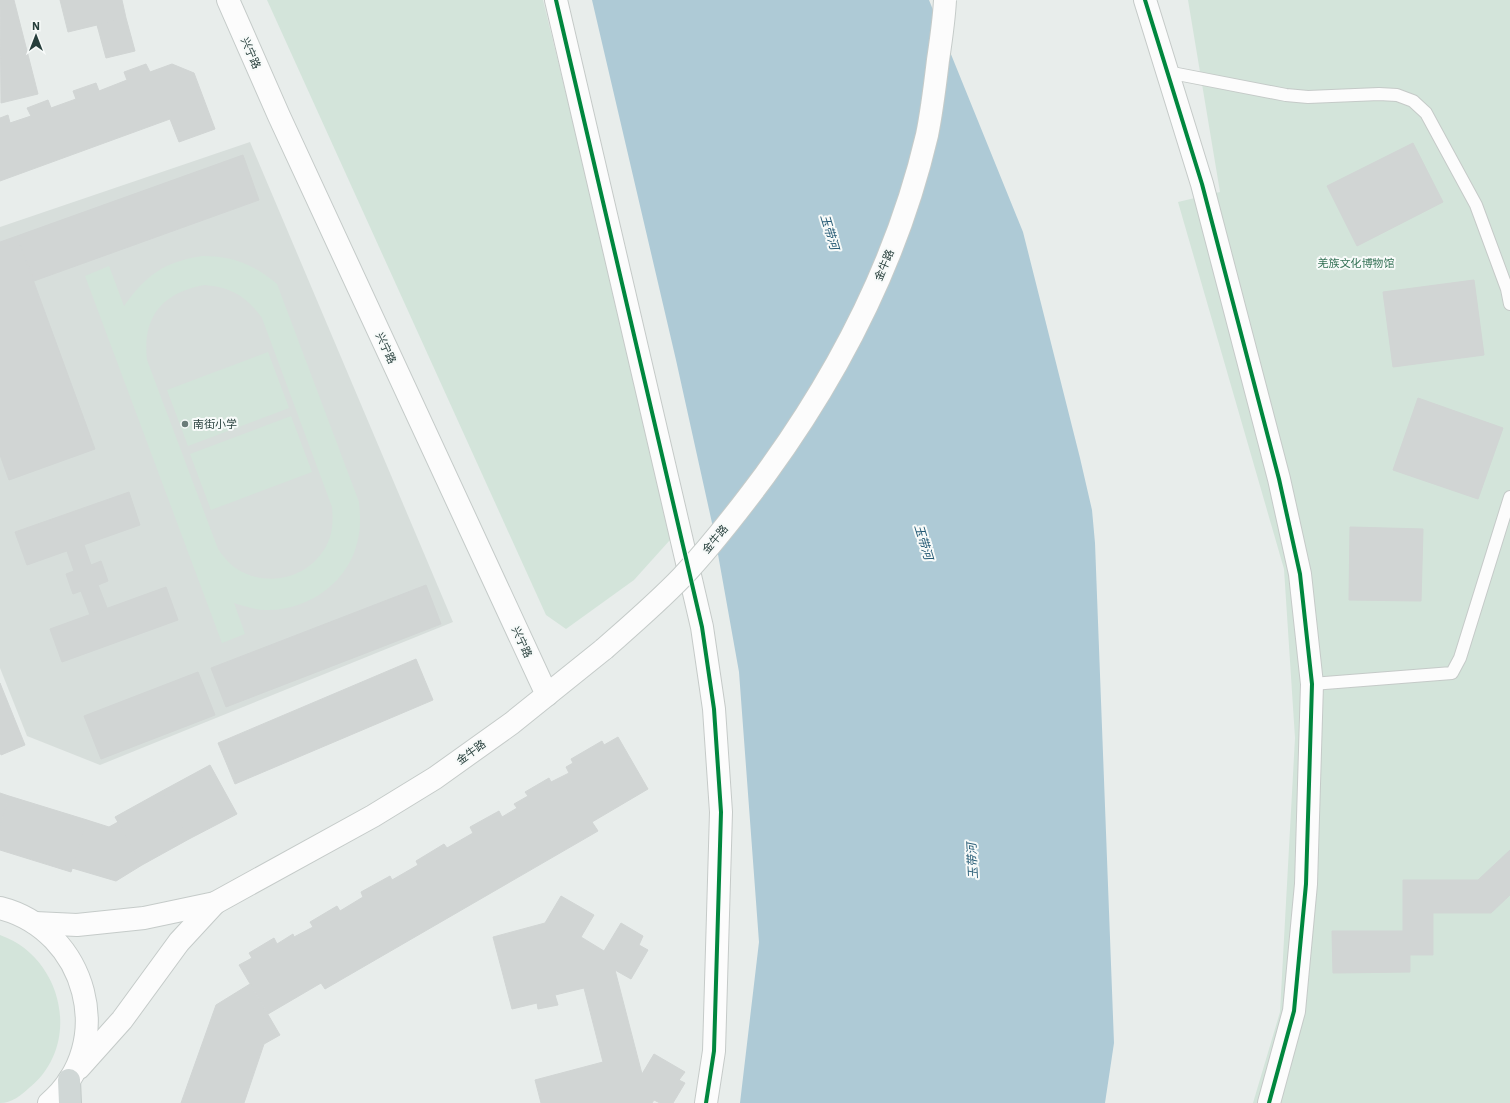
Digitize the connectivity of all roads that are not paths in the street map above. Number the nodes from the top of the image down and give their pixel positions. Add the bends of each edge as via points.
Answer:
1 (228, 0) edge
2 (556, 0) edge
3 (945, 0) edge
4 (1145, 0) edge
5 (1167, 72) junction
6 (1510, 304) edge
7 (1510, 497) edge
8 (1312, 684) junction
9 (547, 695) junction
10 (215, 903) junction
11 (0, 908) edge
12 (35, 923) junction
13 (69, 1080) junction
14 (48, 1103) edge
15 (70, 1103) edge
16 (706, 1103) edge
17 (1269, 1103) edge

1 - 9 street, 兴宁路
2 - 16 street via 702,627 713,702 721,812 714,1051
3 - 9 street, 金牛路, bridge via 927,134 907,205 891,251 843,355 816,402 744,504 682,577 604,649
4 - 5 street
5 - 6 lane via 1286,95 1308,97 1379,94 1397,95 1413,101 1426,113 1476,205 1507,289
5 - 8 street via 1202,184 1279,479 1300,574
7 - 8 lane via 1460,658 1452,674
8 - 17 street via 1306,884 1294,1011
9 - 10 street, 金牛路 via 435,778 373,816
10 - 12 street via 144,918 77,925
10 - 13 street via 179,942 122,1020
11 - 12 street
12 - 13 street via 50,934 69,958 85,997 85,1040 79,1061
13 - 14 street
13 - 15 main road

